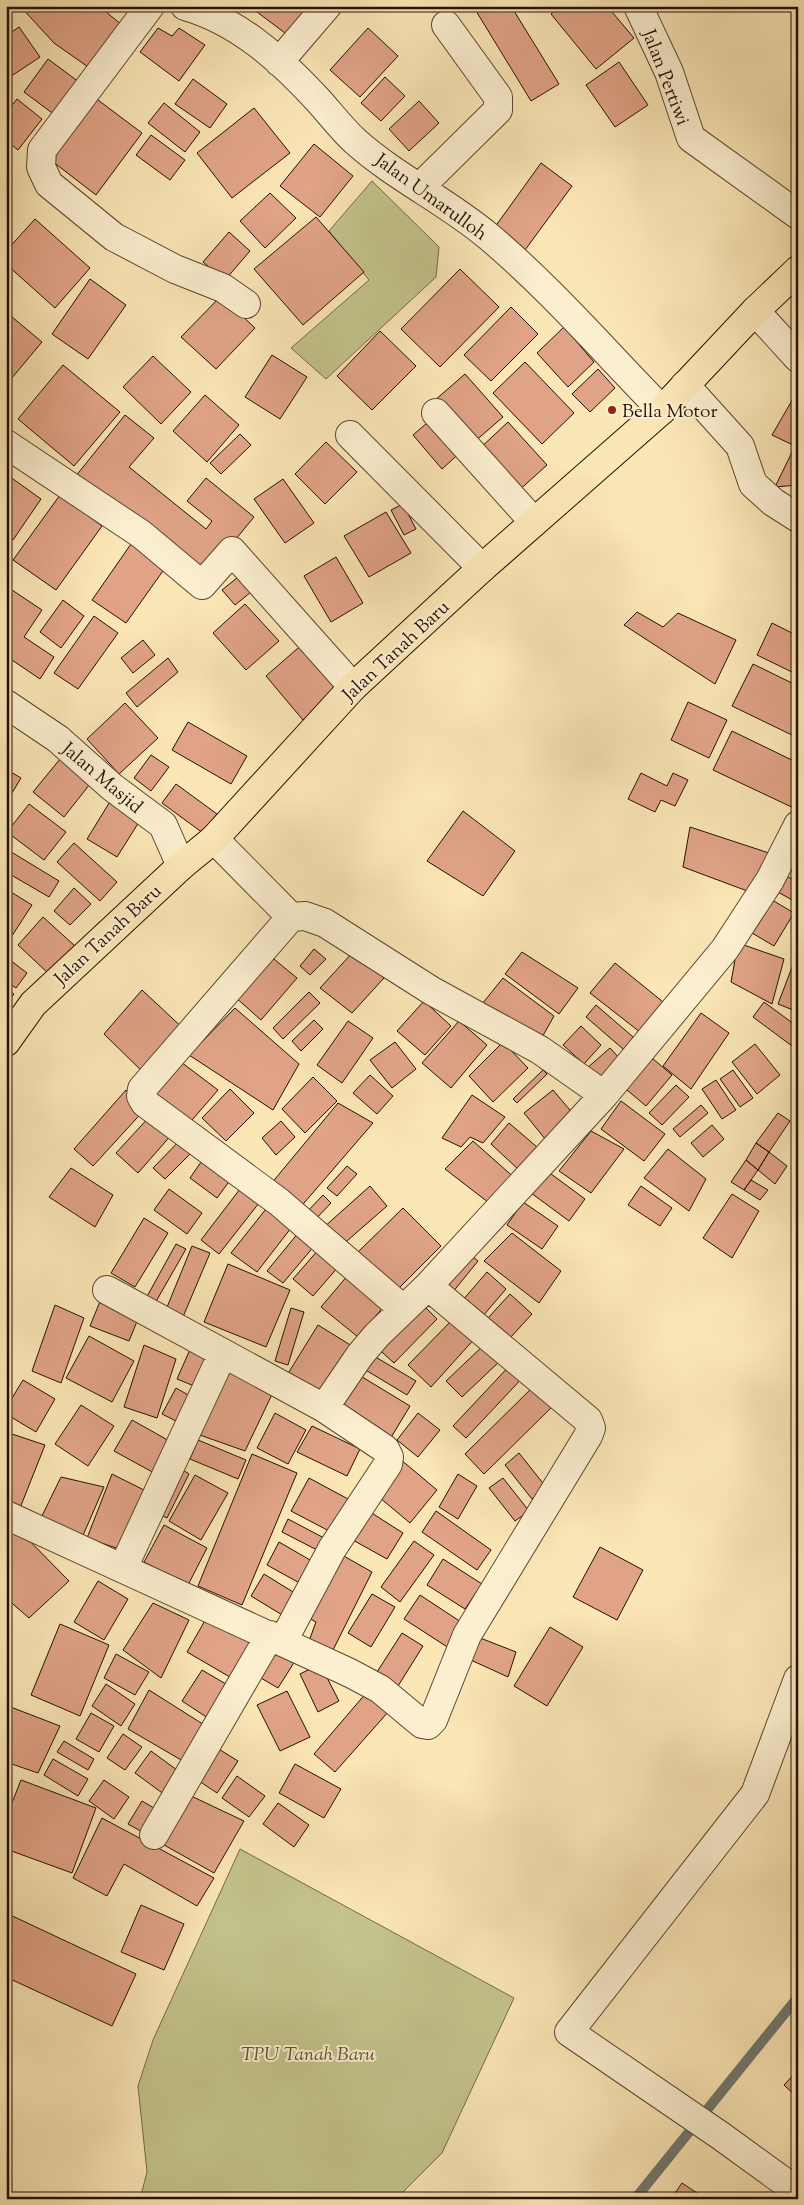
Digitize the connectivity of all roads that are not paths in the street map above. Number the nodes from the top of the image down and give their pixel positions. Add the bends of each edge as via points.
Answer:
1 (150, 6) edge
2 (185, 6) edge
3 (327, 6) edge
4 (638, 6) edge
5 (446, 25) dead end
6 (279, 62) junction
7 (420, 187) junction
8 (798, 215) edge
9 (798, 270) edge
10 (246, 304) dead end
11 (755, 312) junction
12 (798, 358) edge
13 (692, 393) junction
14 (662, 410) junction
15 (436, 414) dead end
16 (350, 435) dead end
17 (6, 444) edge
18 (798, 518) edge
19 (534, 522) junction
20 (482, 568) junction
21 (353, 688) junction
22 (6, 704) edge
23 (798, 825) edge
24 (222, 847) junction
25 (181, 866) junction
26 (291, 916) junction
27 (6, 1042) edge
28 (604, 1095) junction
29 (428, 1286) junction
30 (107, 1290) dead end
31 (403, 1309) junction
32 (224, 1353) junction
33 (324, 1408) junction
34 (6, 1515) edge
35 (123, 1568) junction
36 (276, 1638) junction
37 (798, 1679) edge
38 (154, 1835) dead end
39 (798, 2192) edge

1 - 10 street via 42,150 41,167 49,184 114,237 175,269 224,288
2 - 6 street, Jalan Umarulloh via 208,13 243,32
3 - 6 street
4 - 8 street, Jalan Pertiwi via 669,72 691,138
5 - 7 street via 498,97 498,110
6 - 7 street, Jalan Umarulloh via 355,141
7 - 14 street, Jalan Umarulloh via 487,235 526,270
9 - 11 main road, Jalan Tanah Baru
11 - 12 street
11 - 13 main road, Jalan Tanah Baru
13 - 14 main road, Jalan Tanah Baru
13 - 18 street via 740,446 753,484
14 - 19 main road, Jalan Tanah Baru
15 - 19 street
16 - 20 street
17 - 21 street via 141,534 202,585 232,552
19 - 20 main road, Jalan Tanah Baru
20 - 21 main road, Jalan Tanah Baru
21 - 24 main road, Jalan Tanah Baru
22 - 25 street, Jalan Masjid via 58,739 112,787 163,825
23 - 28 street via 770,880 725,949
24 - 25 main road, Jalan Tanah Baru
24 - 26 street
25 - 27 main road, Jalan Tanah Baru via 33,1004
26 - 28 street via 304,916 325,923 432,991 540,1050
26 - 31 street via 142,1089 141,1096 145,1103 279,1202
28 - 29 street
29 - 31 street
29 - 36 street via 588,1420 591,1428 588,1436 466,1635 433,1720 428,1725 422,1724 380,1689
30 - 32 street
31 - 33 street via 360,1355
32 - 33 street
32 - 35 street
33 - 36 street via 385,1449 389,1456 388,1464
34 - 35 street
35 - 36 street
36 - 38 street
37 - 39 street via 755,1794 569,2032

